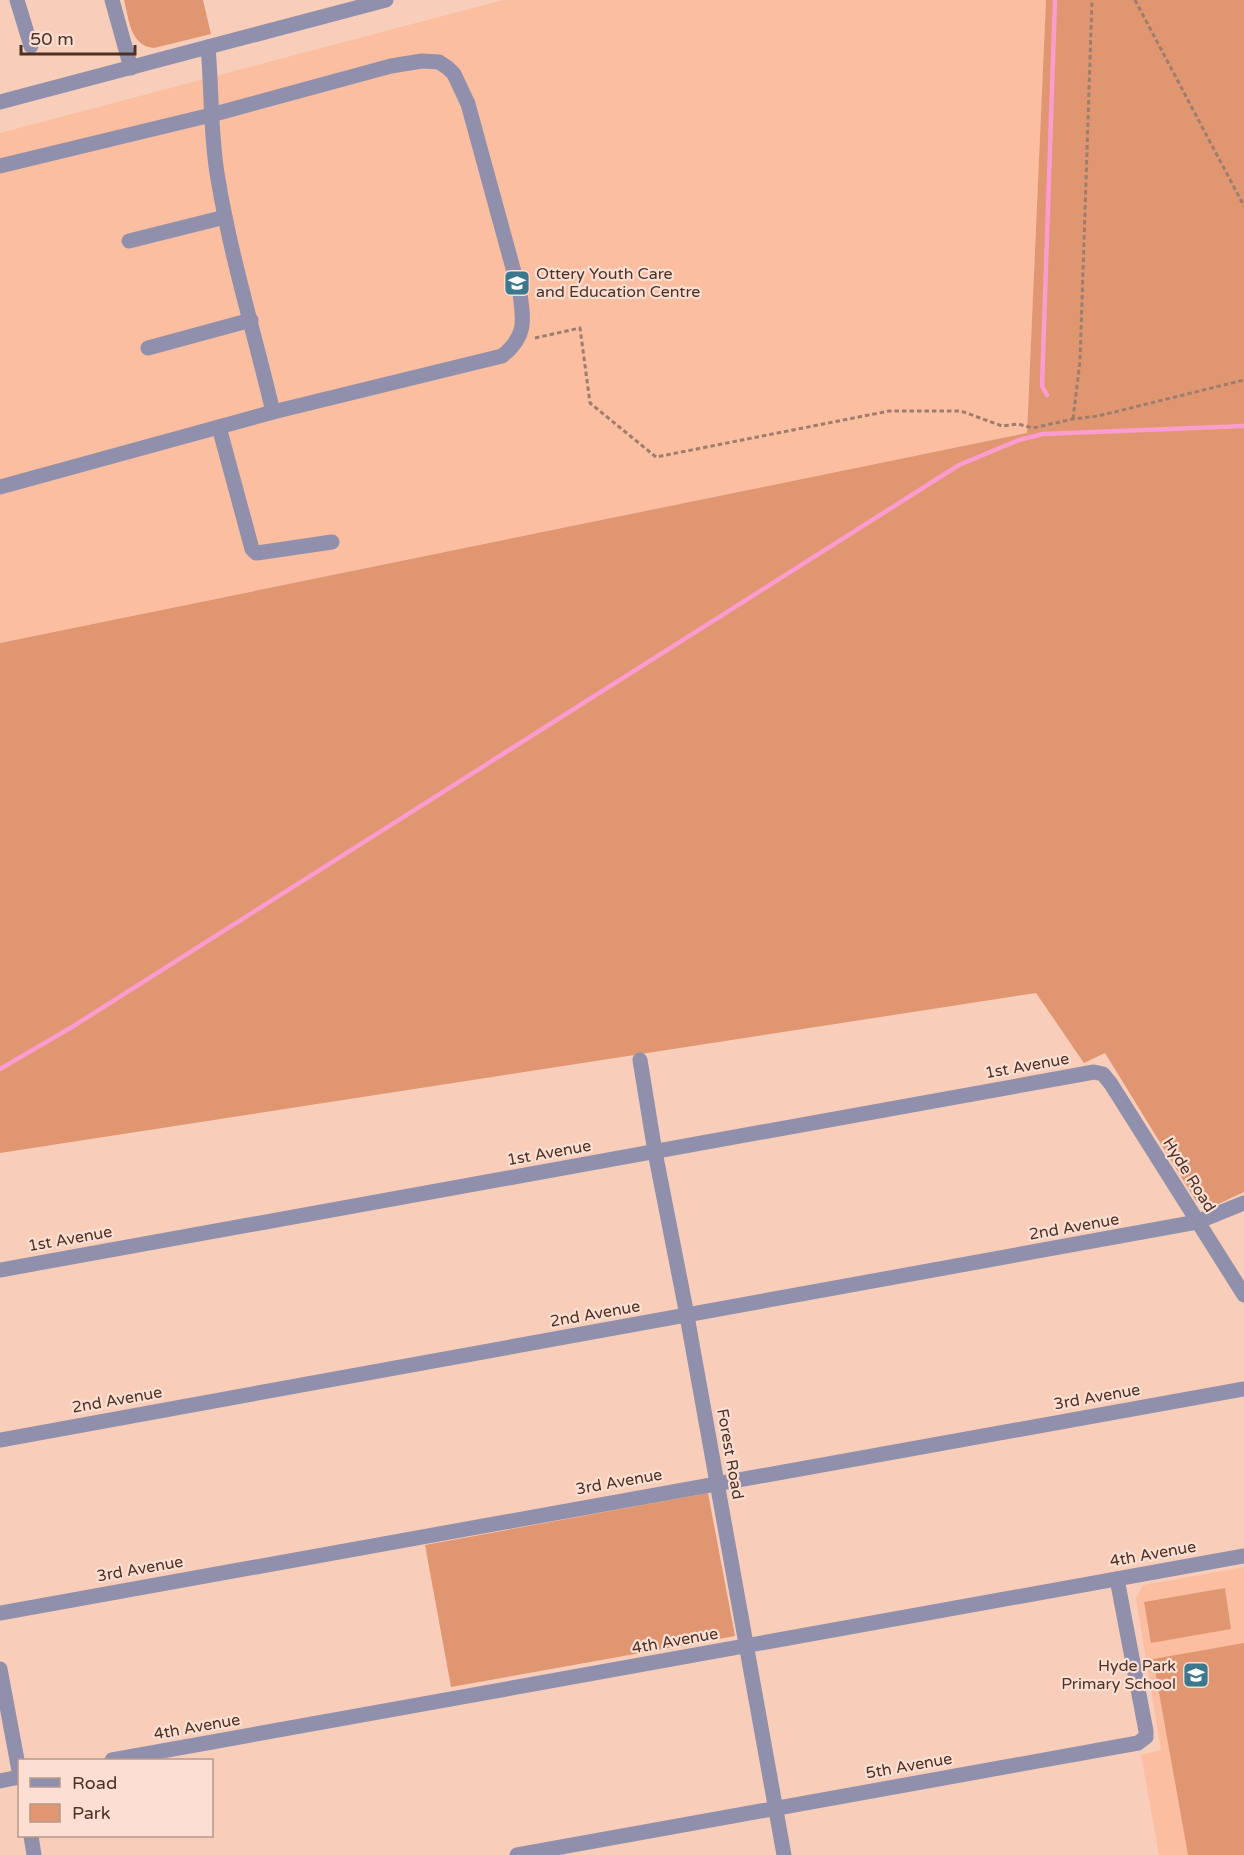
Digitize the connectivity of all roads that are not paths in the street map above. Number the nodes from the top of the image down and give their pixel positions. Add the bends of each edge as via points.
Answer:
1 (17, 0) edge
2 (112, 0) edge
3 (386, 0) edge
4 (31, 46) dead end
5 (208, 47) junction
6 (131, 68) junction
7 (0, 102) edge
8 (211, 116) junction
9 (0, 166) edge
10 (225, 217) junction
11 (129, 242) dead end
12 (251, 320) junction
13 (147, 348) dead end
14 (273, 412) junction
15 (219, 427) junction
16 (0, 487) edge
17 (332, 542) dead end
18 (640, 1060) dead end
19 (1103, 1074) joint
20 (655, 1152) junction
21 (1244, 1203) edge
22 (1197, 1222) junction
23 (0, 1270) edge
24 (1244, 1295) edge
25 (687, 1316) junction
26 (1244, 1389) edge
27 (0, 1440) edge
28 (717, 1483) junction
29 (1244, 1556) edge
30 (1117, 1579) junction
31 (0, 1613) edge
32 (746, 1646) junction
33 (0, 1669) edge
34 (123, 1759) edge
35 (18, 1766) edge
36 (18, 1777) edge
37 (0, 1781) edge
38 (776, 1809) junction
39 (31, 1837) edge
40 (34, 1855) edge
41 (517, 1855) edge
42 (784, 1855) edge

1 - 4 street
2 - 6 street
3 - 5 street
5 - 6 street
5 - 8 street
6 - 7 street
8 - 9 street
8 - 10 street
8 - 14 street via 400,64 433,61 448,68 468,104 518,283 524,320 521,334 502,356
10 - 11 street
10 - 12 street
12 - 13 street
12 - 14 street
14 - 15 street
15 - 16 street
15 - 17 street via 252,549 256,553
18 - 20 street, Forest Road
19 - 20 street, 1st Avenue via 1084,1074
19 - 22 street, Hyde Road
20 - 23 street, 1st Avenue
20 - 25 street, Forest Road
21 - 22 street, 2nd Avenue
22 - 24 street, Hyde Road
22 - 25 street, 2nd Avenue
25 - 27 street, 2nd Avenue
25 - 28 street, Forest Road
26 - 28 street, 3rd Avenue
28 - 31 street, 3rd Avenue
28 - 32 street, Forest Road
29 - 30 street, 4th Avenue
30 - 32 street, 4th Avenue
30 - 38 street, 5th Avenue via 1146,1731 1143,1741
32 - 34 street, 4th Avenue
32 - 38 street, Forest Road
33 - 35 street
36 - 37 street
38 - 41 street, 5th Avenue
38 - 42 street, Forest Road
39 - 40 street

